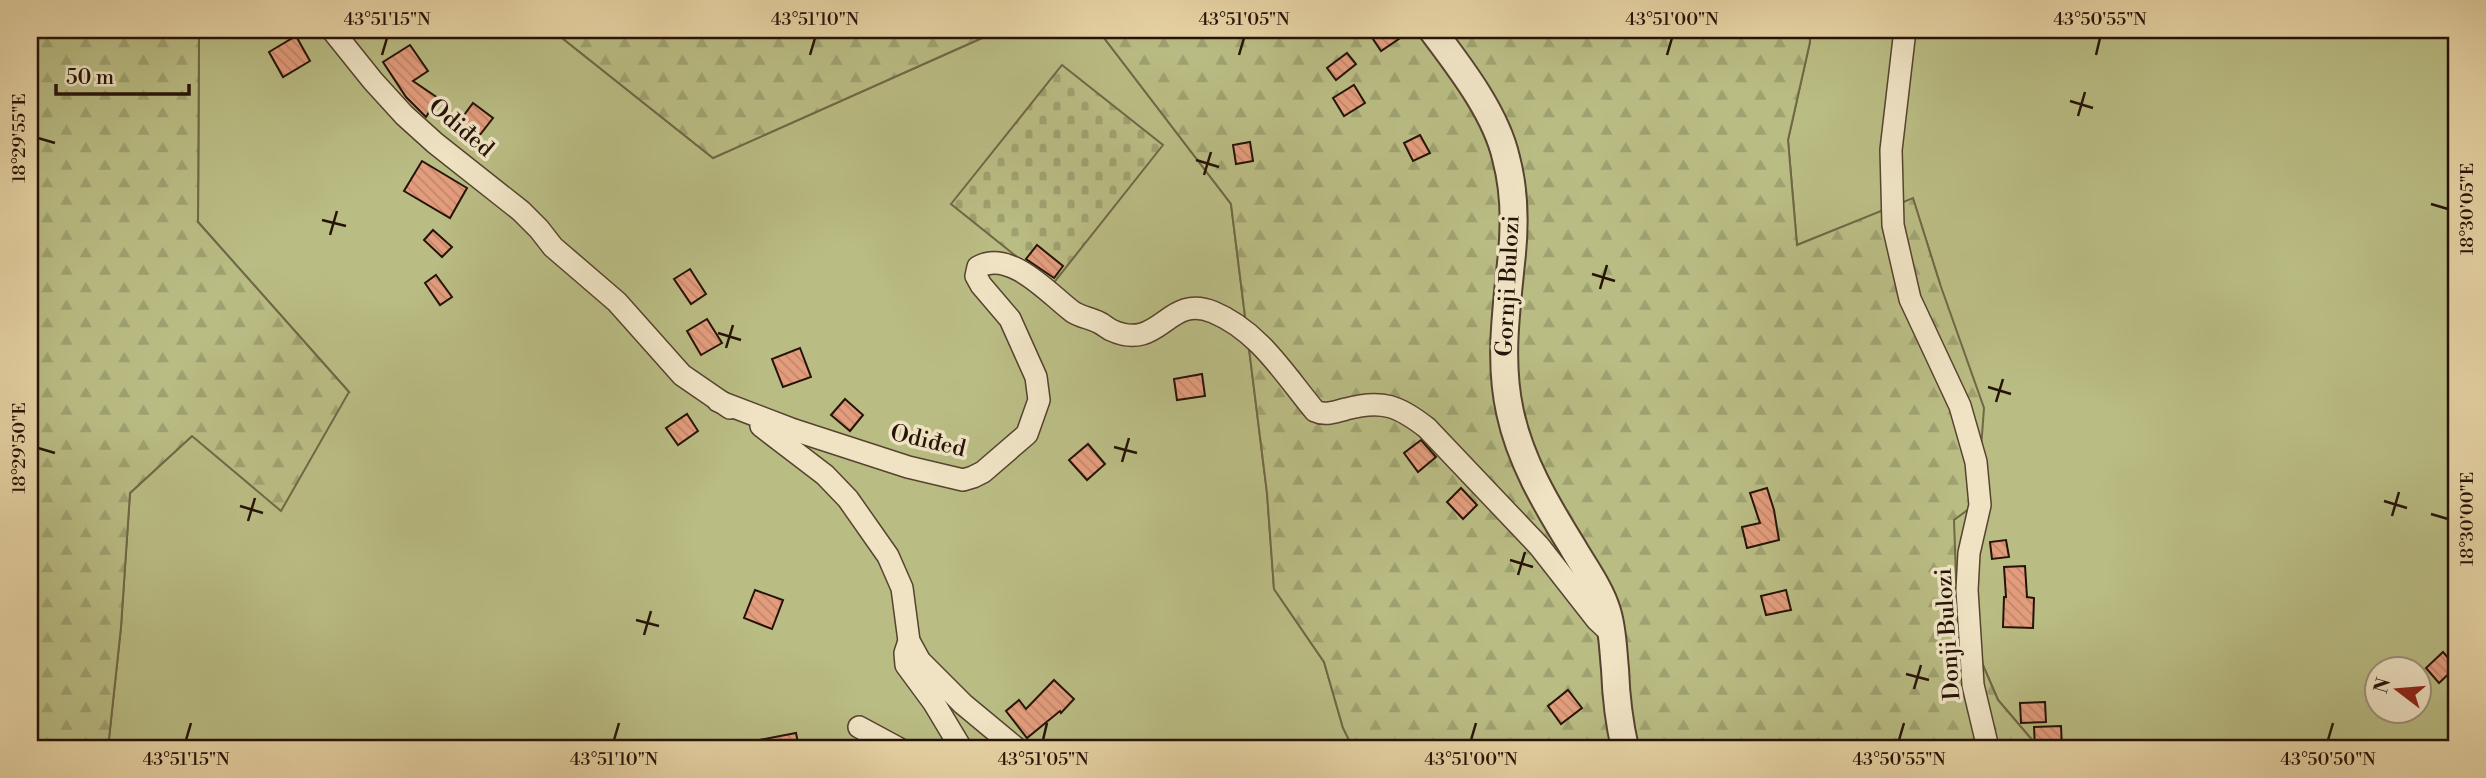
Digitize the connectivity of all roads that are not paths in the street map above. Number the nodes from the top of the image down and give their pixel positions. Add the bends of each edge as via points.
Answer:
1 (332, 30) edge
2 (1432, 30) edge
3 (1905, 30) edge
4 (718, 401) junction
5 (1612, 634) junction
6 (909, 641) junction
7 (859, 727) dead end
8 (898, 748) edge
9 (961, 748) edge
10 (1016, 748) edge
11 (1625, 748) edge
12 (1988, 748) edge

1 - 4 street, Odiđed via 404,115 521,211 553,247 617,303 682,375
2 - 5 street, Gornji Bulozi via 1484,108 1506,156 1513,214 1504,315 1510,411 1522,454 1599,591
3 - 12 street, Donji Bulozi via 1891,150 1893,225 1910,299 1960,406 1976,462 1980,505 1969,553 1967,590 1973,685
4 - 5 street, Odiđed via 908,467 962,480 983,472 1027,434 1039,400 1025,350 1010,319 981,285 978,267 987,262 1000,264 1029,275 1076,314 1123,334 1158,329 1184,308 1212,311 1267,350 1315,411 1324,415 1372,403 1408,414 1448,448 1539,546
4 - 6 street, Odiđed via 787,444 848,499 893,566 902,588
5 - 11 street, Gornji Bulozi
6 - 9 street, Odiđed via 906,665
6 - 10 street, Odiđed via 920,661 963,704
7 - 8 street

